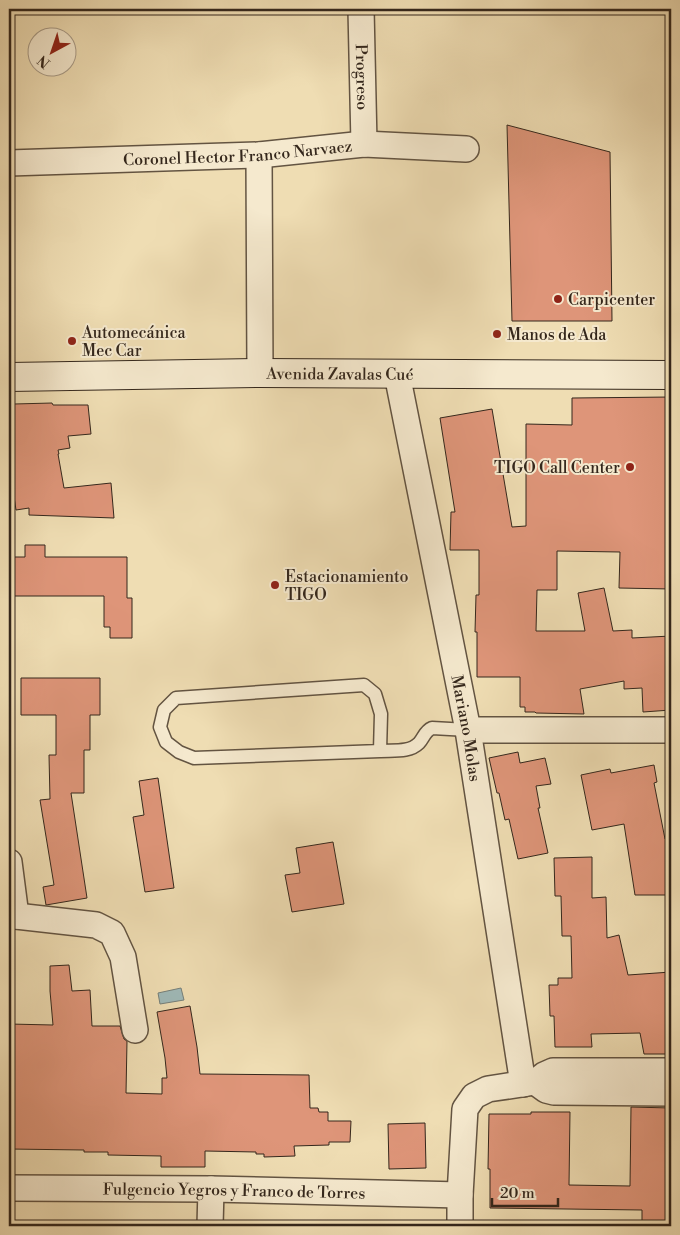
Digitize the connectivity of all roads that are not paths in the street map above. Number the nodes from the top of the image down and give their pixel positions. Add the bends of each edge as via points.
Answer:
1 (361, 9) edge
2 (364, 144) junction
3 (466, 149) dead end
4 (259, 155) junction
5 (9, 163) edge
6 (260, 373) junction
7 (397, 374) junction
8 (671, 375) edge
9 (9, 377) edge
10 (468, 730) junction
11 (671, 730) edge
12 (380, 751) junction
13 (9, 862) edge
14 (13, 916) edge
15 (135, 1030) dead end
16 (671, 1071) edge
17 (529, 1083) junction
18 (671, 1094) edge
19 (9, 1188) edge
20 (211, 1189) junction
21 (460, 1195) junction
22 (210, 1226) edge
23 (460, 1226) edge

1 - 2 street, Progreso
2 - 3 street, Coronel Hector Franco Narvaez
2 - 4 street, Coronel Hector Franco Narvaez
4 - 5 street, Coronel Hector Franco Narvaez
4 - 6 street
6 - 7 main road, Avenida Zavalas Cué
6 - 9 main road, Avenida Zavalas Cué
7 - 8 main road, Avenida Zavalas Cué
7 - 10 street, Mariano Molas
10 - 11 street
10 - 12 lane via 432,728 408,750
10 - 17 street, Mariano Molas
12 - 12 lane via 194,758 166,742 160,727 164,710 176,698 364,684 375,694 381,714
13 - 14 street
14 - 15 street via 96,925 112,933 123,957
16 - 17 street via 553,1071
17 - 18 street via 554,1092
17 - 21 street via 488,1089 474,1096 466,1109
19 - 20 street, Fulgencio Yegros y Franco de Torres
20 - 21 street, Fulgencio Yegros y Franco de Torres
20 - 22 street
21 - 23 street

